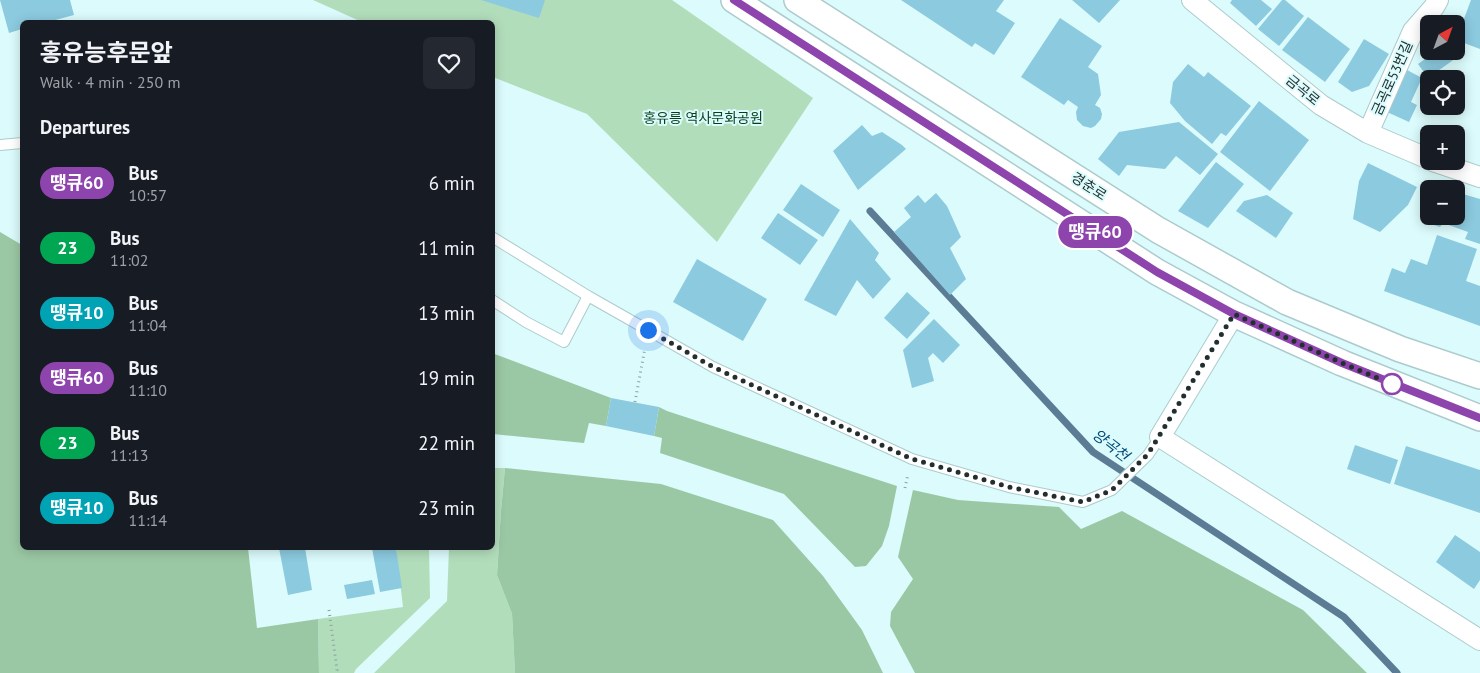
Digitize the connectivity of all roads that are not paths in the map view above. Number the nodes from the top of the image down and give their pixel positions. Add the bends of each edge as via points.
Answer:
1 (734, 0) edge
2 (797, 0) edge
3 (1192, 0) edge
4 (1438, 0) edge
5 (1368, 133) junction
6 (20, 143) edge
7 (0, 145) edge
8 (1420, 155) edge
9 (1459, 170) edge
10 (1480, 177) edge
11 (495, 239) edge
12 (588, 296) junction
13 (495, 302) edge
14 (1234, 314) junction
15 (1480, 376) edge
16 (1480, 418) edge
17 (1160, 437) junction
18 (1480, 640) edge

1 - 14 street via 1157,272
2 - 15 street, 경춘로 via 1158,230 1287,302 1400,349
3 - 5 street, 금곡로 via 1321,105
4 - 5 street, 금곡로53번길 via 1413,31
5 - 8 street, 금곡로
6 - 7 lane
9 - 10 street
11 - 12 lane
12 - 13 lane via 564,342
12 - 17 lane via 713,367 912,459 1009,487 1083,502 1112,490 1148,454
14 - 16 street via 1342,363
14 - 17 street
17 - 18 street

